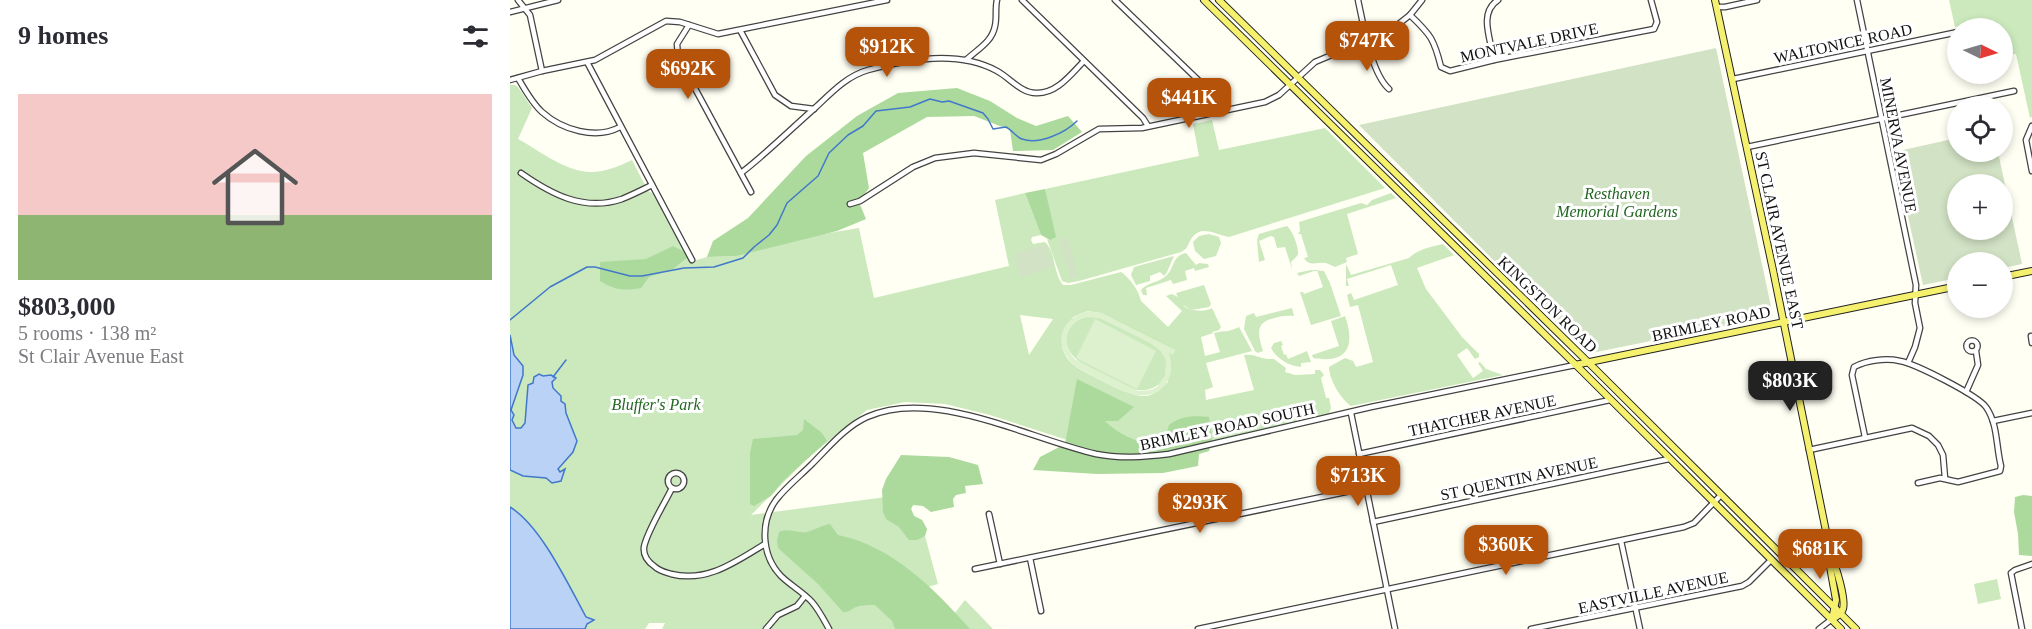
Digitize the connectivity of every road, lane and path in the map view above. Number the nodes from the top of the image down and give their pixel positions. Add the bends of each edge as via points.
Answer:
1 (518, 0) edge
2 (558, 0) edge
3 (887, 0) edge
4 (997, 0) edge
5 (1022, 0) edge
6 (1115, 0) edge
7 (1204, 0) edge
8 (1219, 0) edge
9 (1358, 0) edge
10 (1422, 0) edge
11 (1498, 0) edge
12 (1651, 0) edge
13 (1757, 0) edge
14 (1857, 0) edge
15 (1716, 3) edge
16 (523, 9) junction
17 (510, 12) edge
18 (1410, 15) junction
19 (689, 25) junction
20 (740, 30) junction
21 (1947, 34) edge
22 (1367, 42) junction
23 (1868, 50) junction
24 (966, 60) junction
25 (1084, 60) junction
26 (1494, 60) junction
27 (587, 62) junction
28 (542, 71) junction
29 (1298, 77) junction
30 (518, 78) junction
31 (1733, 79) junction
32 (510, 80) edge
33 (1290, 85) junction
34 (1389, 89) dead end
35 (2014, 91) dead end
36 (814, 109) junction
37 (1226, 110) junction
38 (1882, 118) junction
39 (1148, 126) junction
40 (2032, 126) edge
41 (620, 127) junction
42 (1747, 147) junction
43 (2032, 171) edge
44 (521, 173) dead end
45 (741, 173) junction
46 (652, 185) junction
47 (752, 192) dead end
48 (850, 204) dead end
49 (692, 260) dead end
50 (2032, 271) edge
51 (2013, 275) edge
52 (1947, 288) edge
53 (1916, 295) junction
54 (1784, 322) junction
55 (2031, 336) edge
56 (2032, 343) edge
57 (1976, 351) dead end
58 (1588, 363) junction
59 (1908, 363) junction
60 (1575, 365) junction
61 (1966, 392) junction
62 (1610, 400) junction
63 (1351, 412) junction
64 (2032, 413) edge
65 (1993, 422) junction
66 (1865, 437) junction
67 (1809, 450) junction
68 (1359, 454) junction
69 (1669, 459) junction
70 (1945, 478) junction
71 (1918, 483) dead end
72 (672, 488) dead end
73 (1365, 488) junction
74 (1721, 495) junction
75 (1713, 503) junction
76 (989, 514) dead end
77 (1373, 522) junction
78 (1621, 540) junction
79 (765, 544) junction
80 (1831, 556) junction
81 (1030, 558) junction
82 (1771, 560) junction
83 (1000, 564) junction
84 (2032, 564) edge
85 (975, 569) dead end
86 (1387, 590) junction
87 (806, 596) junction
88 (1635, 607) junction
89 (1834, 607) junction
90 (1041, 611) dead end
91 (1841, 614) junction
92 (1832, 620) junction
93 (766, 629) edge
94 (829, 629) edge
95 (1198, 629) edge
96 (1395, 629) edge
97 (1531, 629) edge
98 (1640, 629) edge
99 (1820, 629) edge
100 (1841, 629) edge
101 (1856, 629) edge
102 (2022, 629) edge

1 - 16 street
2 - 16 street
3 - 20 street
4 - 24 street via 991,37
5 - 25 street
6 - 37 street
7 - 33 main road, KINGSTON ROAD
8 - 29 main road, KINGSTON ROAD
9 - 22 street
10 - 18 street
11 - 26 street via 1489,8 1487,18
12 - 26 street, MONTVALE DRIVE via 1657,22 1654,29
13 - 15 street via 1725,7
14 - 23 street, MINERVA AVENUE
15 - 31 main road, ST CLAIR AVENUE EAST
16 - 17 street
16 - 28 street via 530,15
18 - 22 street
18 - 26 street, MONTVALE DRIVE via 1427,30 1443,69 1450,71
19 - 20 street via 717,34
19 - 27 street via 666,21 610,54
19 - 45 street via 676,44 678,57
20 - 36 street via 776,95 791,106
21 - 23 street, WALTONICE ROAD
22 - 29 street via 1315,62
22 - 34 street
23 - 31 street, WALTONICE ROAD
23 - 38 street, MINERVA AVENUE
24 - 25 street via 995,69 1021,88 1039,93 1058,86
24 - 36 street via 931,58 868,70 846,80
25 - 39 street
27 - 28 street
27 - 41 street
28 - 30 street
29 - 33 street
29 - 58 main road, KINGSTON ROAD
30 - 32 street
30 - 41 street via 542,112 561,125 593,133 612,132
31 - 42 main road, ST CLAIR AVENUE EAST
33 - 37 street via 1265,102
33 - 60 main road, KINGSTON ROAD
35 - 38 street
36 - 45 street
37 - 39 street
38 - 42 street
38 - 53 street, MINERVA AVENUE
39 - 48 street via 1099,129 1041,160 974,153 935,159 913,167
40 - 43 street via 2026,140
41 - 46 street
42 - 54 main road, ST CLAIR AVENUE EAST
44 - 46 street via 554,194 592,203 621,200
45 - 47 street
46 - 49 street
50 - 51 main road
52 - 53 main road, BRIMLEY ROAD
53 - 54 main road, BRIMLEY ROAD
53 - 59 street, MINERVA AVENUE via 1919,334
54 - 58 main road, BRIMLEY ROAD
54 - 67 main road, ST CLAIR AVENUE EAST
55 - 56 street
57 - 61 street via 1978,365
58 - 60 main road, BRIMLEY ROAD
58 - 74 main road, KINGSTON ROAD
59 - 61 street
59 - 66 street via 1884,360 1854,367 1852,375
60 - 62 main road, KINGSTON ROAD
60 - 63 street, BRIMLEY ROAD SOUTH
61 - 65 street via 1981,401
62 - 68 street, THATCHER AVENUE
62 - 69 main road, KINGSTON ROAD
63 - 68 street
63 - 79 street, BRIMLEY ROAD SOUTH via 1169,454 1135,458 1098,454 960,414 898,408 857,423 776,501 766,522
64 - 65 street
65 - 70 street via 2000,471 1958,482
66 - 67 street
66 - 70 street via 1905,429 1920,431 1938,445
67 - 80 main road, ST CLAIR AVENUE EAST
68 - 73 street
69 - 75 main road, KINGSTON ROAD
69 - 77 street, ST QUENTIN AVENUE
70 - 71 street
72 - 79 street via 644,550 647,561 659,571 697,577 715,572
73 - 77 street
73 - 81 street
74 - 75 street
74 - 89 main road, KINGSTON ROAD
75 - 78 street via 1689,525
75 - 82 main road, KINGSTON ROAD
76 - 83 street
77 - 86 street
78 - 86 street
78 - 88 street
79 - 87 street via 781,576
80 - 89 main road, ST CLAIR AVENUE EAST
80 - 91 main road, ST CLAIR AVENUE EAST via 1844,607
81 - 83 street
81 - 90 street
82 - 88 street, EASTVILLE AVENUE via 1742,586
82 - 92 main road, KINGSTON ROAD
83 - 85 street
84 - 102 street via 2012,573
86 - 95 street
86 - 96 street
87 - 93 street via 797,606 778,615
87 - 94 street
88 - 97 street, EASTVILLE AVENUE
88 - 98 street
89 - 91 main road, KINGSTON ROAD
89 - 92 main road, ST CLAIR AVENUE EAST
91 - 92 main road
91 - 101 main road, KINGSTON ROAD
92 - 99 street
92 - 100 main road, KINGSTON ROAD

